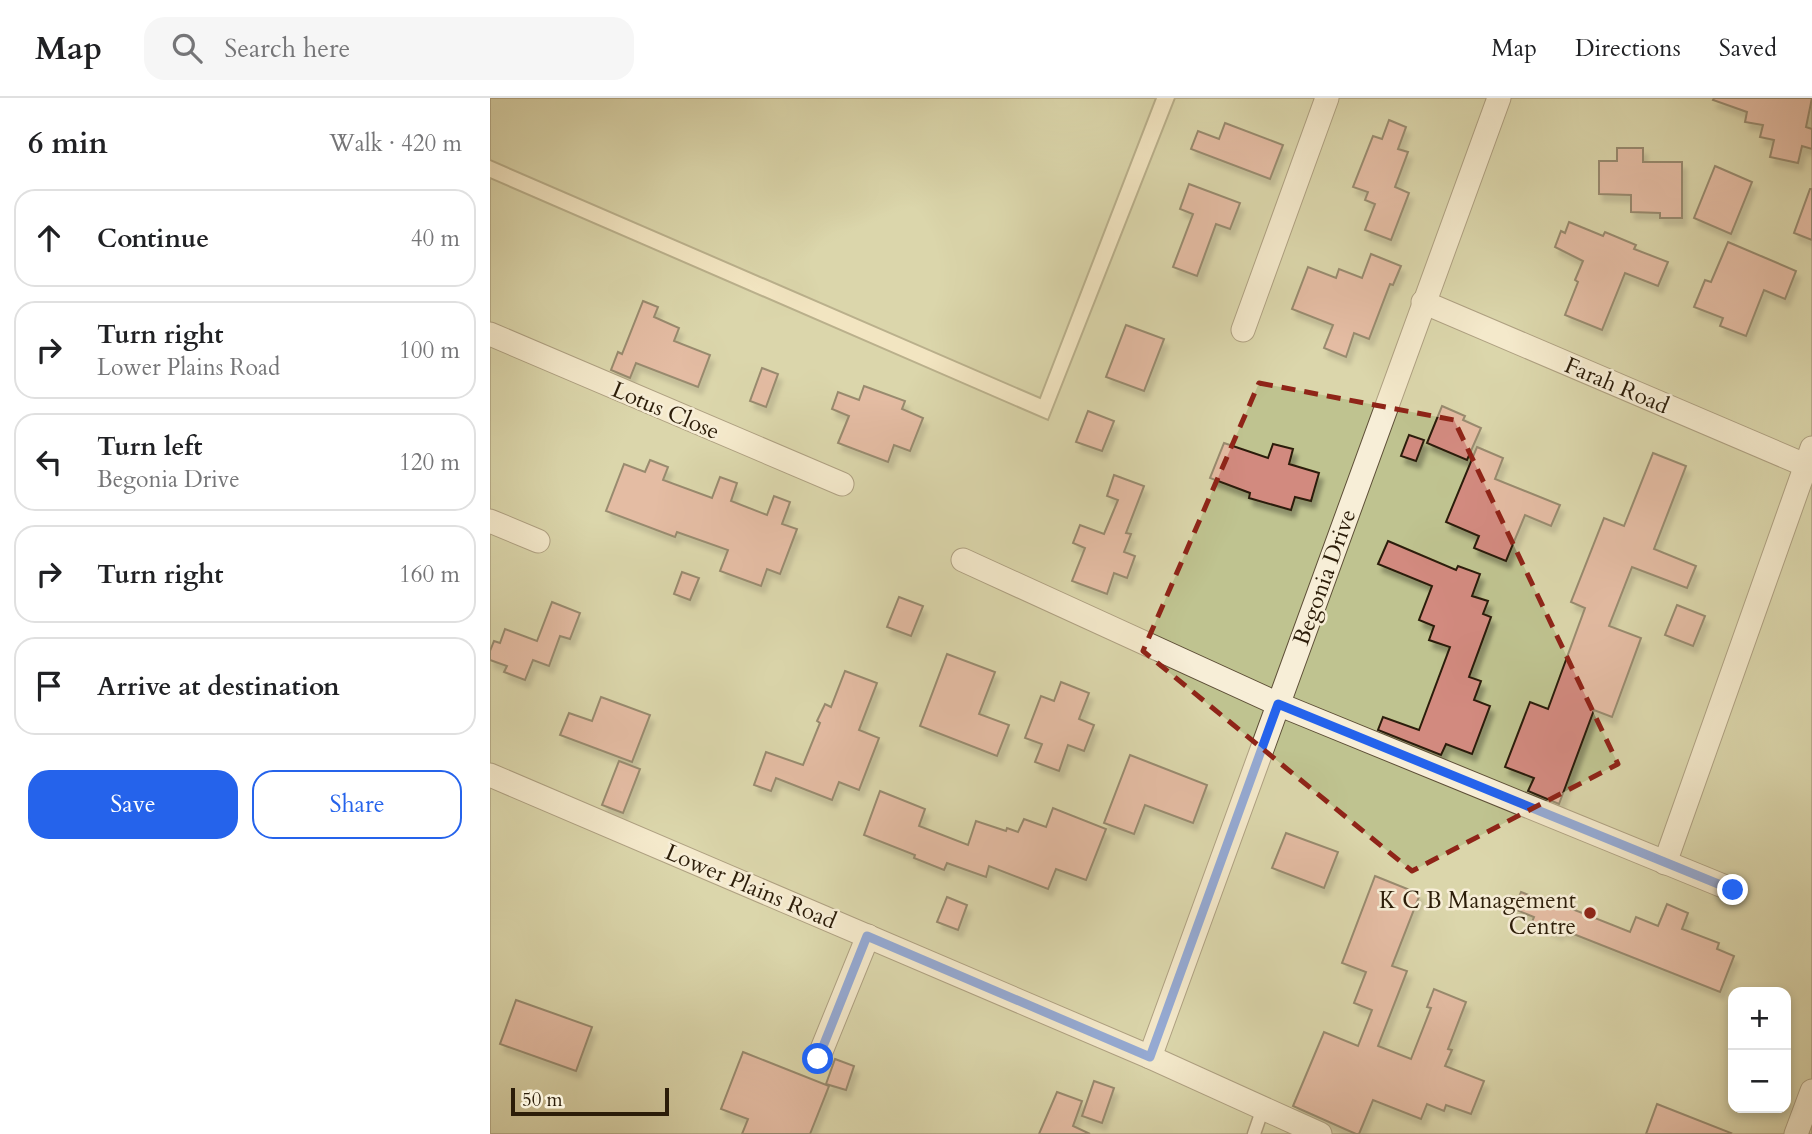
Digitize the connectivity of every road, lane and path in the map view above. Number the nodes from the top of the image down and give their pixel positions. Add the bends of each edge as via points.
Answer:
1 (1327, 98) edge
2 (1499, 98) edge
3 (1423, 302) junction
4 (1243, 330) dead end
5 (490, 334) edge
6 (1810, 461) edge
7 (842, 484) dead end
8 (490, 522) edge
9 (538, 541) dead end
10 (963, 560) dead end
11 (1278, 704) junction
12 (490, 775) edge
13 (1665, 863) junction
14 (1733, 890) dead end
15 (867, 936) junction
16 (1150, 1057) junction
17 (818, 1059) dead end
18 (1812, 1091) edge
19 (1264, 1108) junction
20 (1254, 1134) edge
21 (1320, 1134) edge
22 (1796, 1134) edge

1 - 4 street
2 - 3 street, Begonia Drive
3 - 6 street, Farah Road
3 - 11 street, Begonia Drive
5 - 7 street, Lotus Close
6 - 13 street
8 - 9 street
10 - 11 street
11 - 13 street
11 - 16 street, Begonia Drive
12 - 15 street, Lower Plains Road
13 - 14 street
15 - 16 street, Lower Plains Road
15 - 17 street
16 - 19 street, Lower Plains Road
18 - 22 street
19 - 20 lane
19 - 21 street, Lower Plains Road

